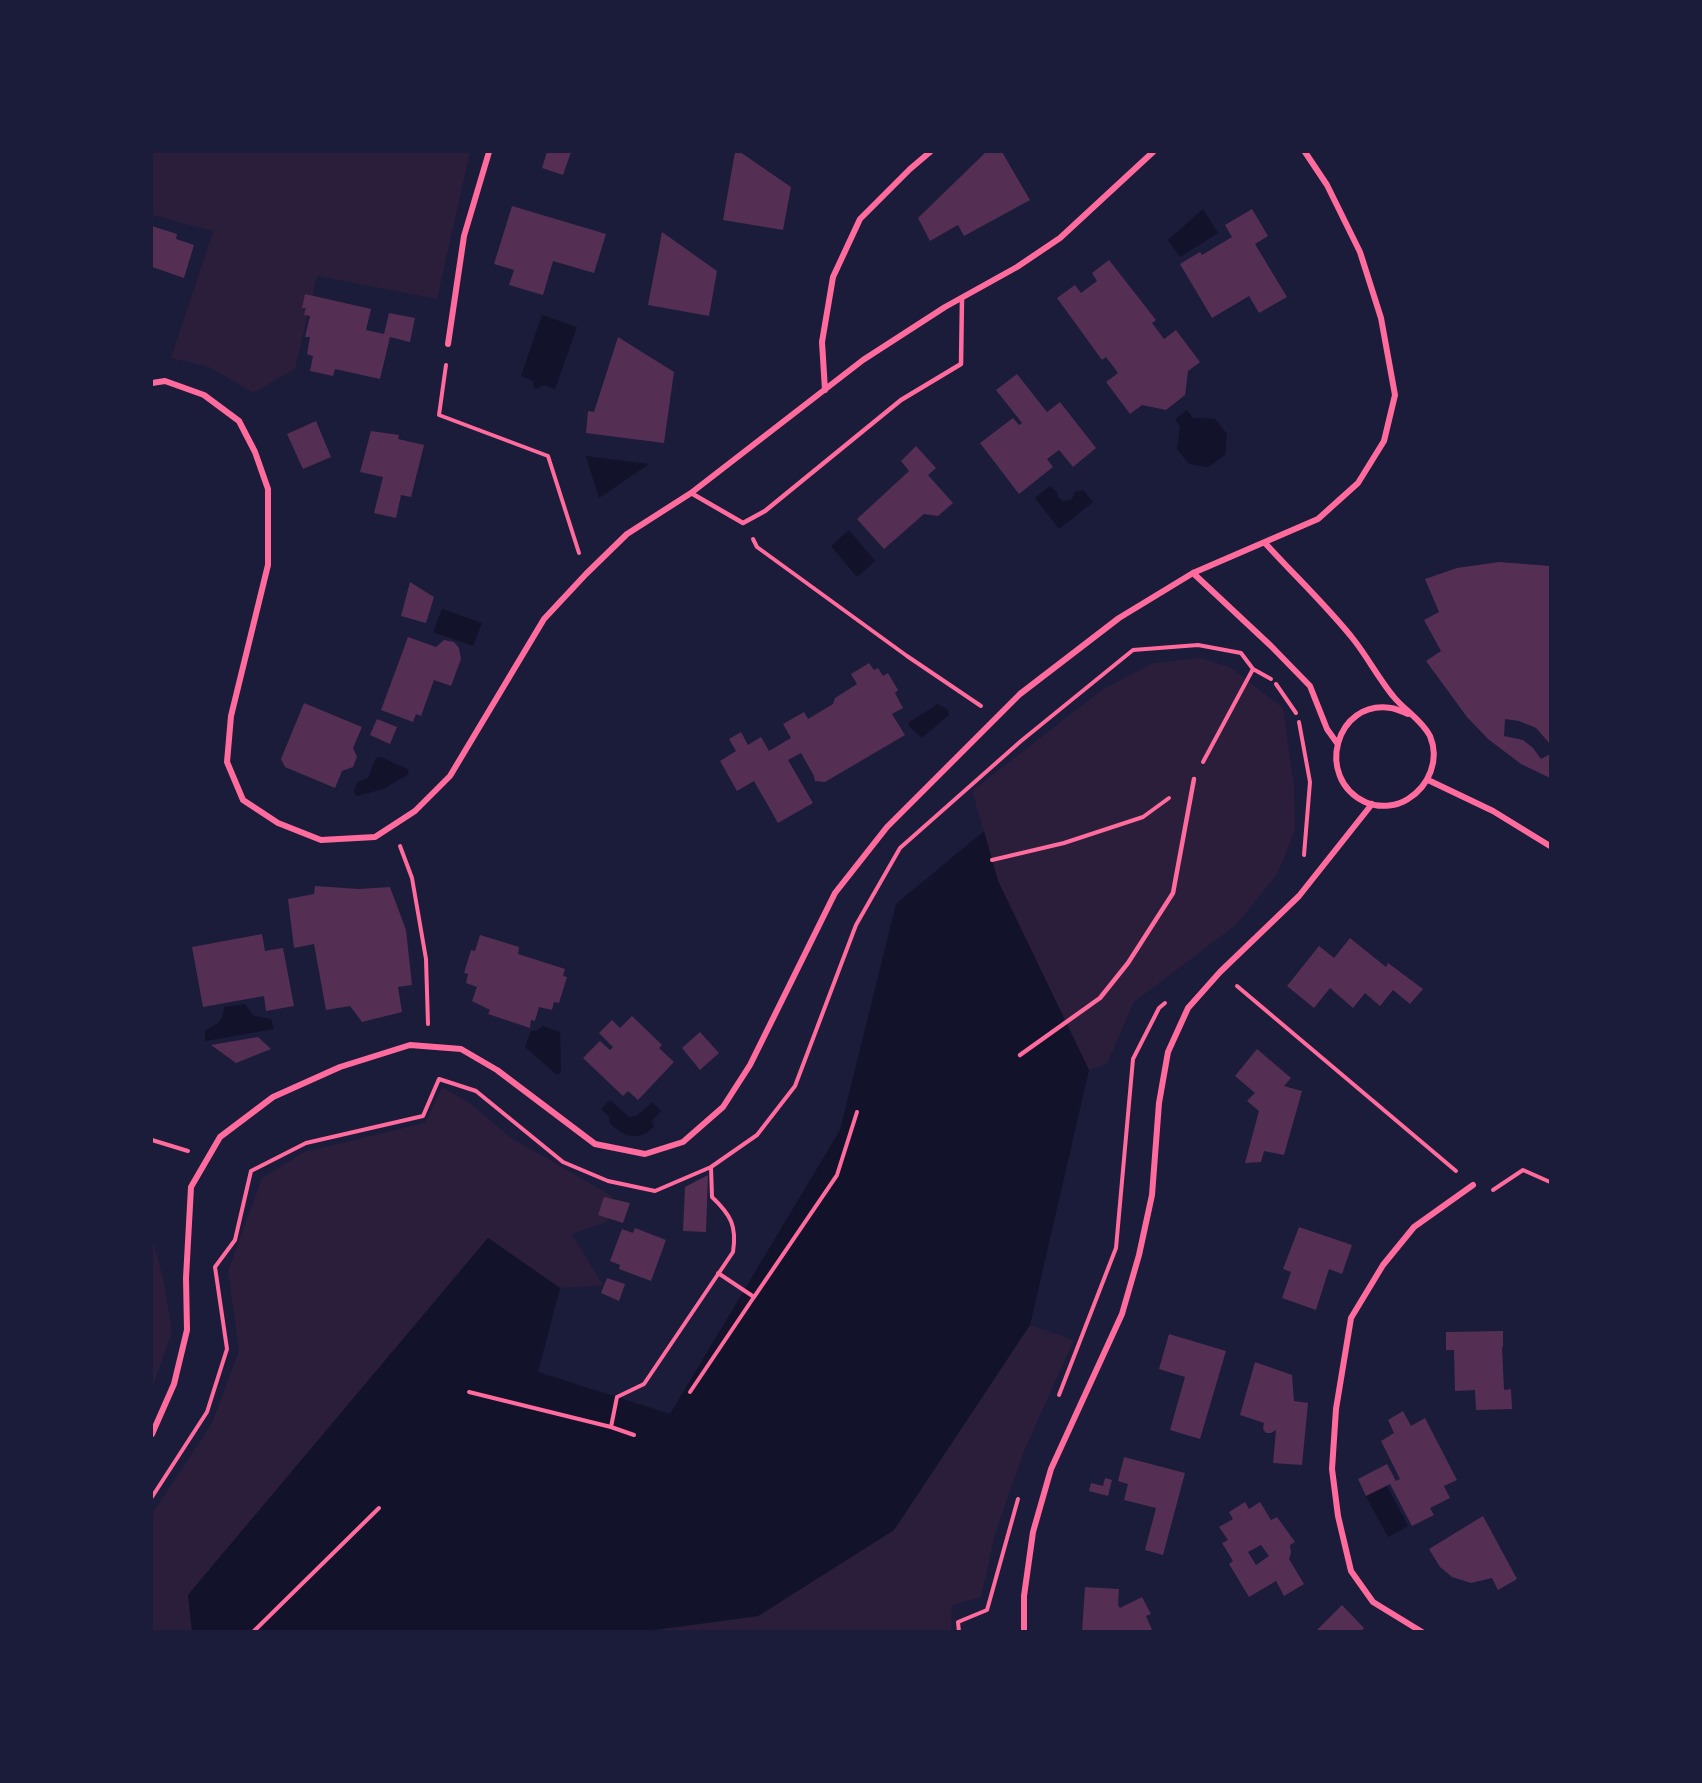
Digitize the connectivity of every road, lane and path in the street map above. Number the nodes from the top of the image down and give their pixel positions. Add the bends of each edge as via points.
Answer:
1 (489, 152) edge
2 (930, 152) edge
3 (1153, 152) edge
4 (1305, 152) edge
5 (962, 298) junction
6 (448, 344) joint
7 (152, 383) edge
8 (825, 390) junction
9 (691, 493) junction
10 (743, 523) junction
11 (1265, 543) junction
12 (1193, 573) junction
13 (586, 574) junction
14 (1408, 714) junction
15 (997, 717) junction
16 (1337, 743) junction
17 (1194, 779) junction
18 (1428, 780) junction
19 (1372, 804) junction
20 (392, 826) junction
21 (1551, 846) edge
22 (992, 860) dead end
23 (1220, 972) junction
24 (429, 1046) junction
25 (1020, 1054) dead end
26 (857, 1112) dead end
27 (152, 1140) edge
28 (208, 1157) junction
29 (711, 1167) junction
30 (1551, 1182) edge
31 (1473, 1185) junction
32 (718, 1273) junction
33 (754, 1296) junction
34 (469, 1392) dead end
35 (690, 1392) dead end
36 (611, 1426) junction
37 (152, 1434) edge
38 (634, 1435) dead end
39 (152, 1497) edge
40 (379, 1508) dead end
41 (253, 1632) edge
42 (1024, 1632) edge
43 (1422, 1632) edge

1 - 6 street via 464,236
2 - 8 street via 860,219 833,277 822,342
3 - 5 street via 1060,238
4 - 11 street via 1327,185 1360,252 1381,318 1395,395 1384,441 1358,483 1318,519
5 - 8 street via 863,360
5 - 10 lane via 961,364 901,400 765,511
6 - 13 path via 439,415 548,456
7 - 20 street via 165,381 204,395 239,421 268,489 268,565 231,716 226,762 243,800 278,823 321,840 375,837
8 - 9 street
9 - 10 lane
9 - 13 street via 627,534
10 - 15 path via 757,547
11 - 12 street
11 - 14 street via 1353,639
12 - 15 street via 1119,618 1020,694
12 - 16 street via 1310,686 1327,729
13 - 20 street via 544,619 450,776 415,811
14 - 16 street via 1392,708 1362,713 1342,731
14 - 18 street via 1430,737 1434,760
15 - 24 street via 887,826 835,893 750,1065 723,1107 683,1142 645,1154 595,1144 497,1070 461,1049
16 - 19 street via 1336,763 1341,780 1349,792
17 - 22 path via 1143,818
17 - 25 lane via 1173,893 1128,963 1100,998
17 - 29 path via 1253,669 1241,653 1198,645 1133,650 1021,741 900,849 856,925 795,1086 757,1135
18 - 19 street via 1403,803
18 - 21 street via 1493,811
19 - 23 street via 1299,896
20 - 24 path via 412,878 426,959
23 - 31 path
23 - 42 street via 1188,1008 1168,1052 1159,1102 1152,1195 1139,1255 1122,1314 1051,1469 1034,1532 1023,1596
24 - 28 street via 410,1045 340,1067 273,1097 220,1137
26 - 33 path via 837,1175
27 - 28 path
28 - 37 street via 190,1187 187,1330 174,1384
29 - 32 path via 712,1197 728,1212 735,1234 733,1252
29 - 39 path via 656,1191 608,1180 563,1162 476,1091 439,1079 423,1116 306,1143 251,1171 235,1240 215,1266 227,1349 207,1412
30 - 31 path via 1523,1170 1494,1191
31 - 43 street via 1414,1227 1383,1265 1351,1318 1336,1408 1332,1468 1351,1571 1374,1602
32 - 33 path
32 - 36 path via 644,1384 617,1397
33 - 35 path
34 - 36 path
36 - 38 path
40 - 41 path

